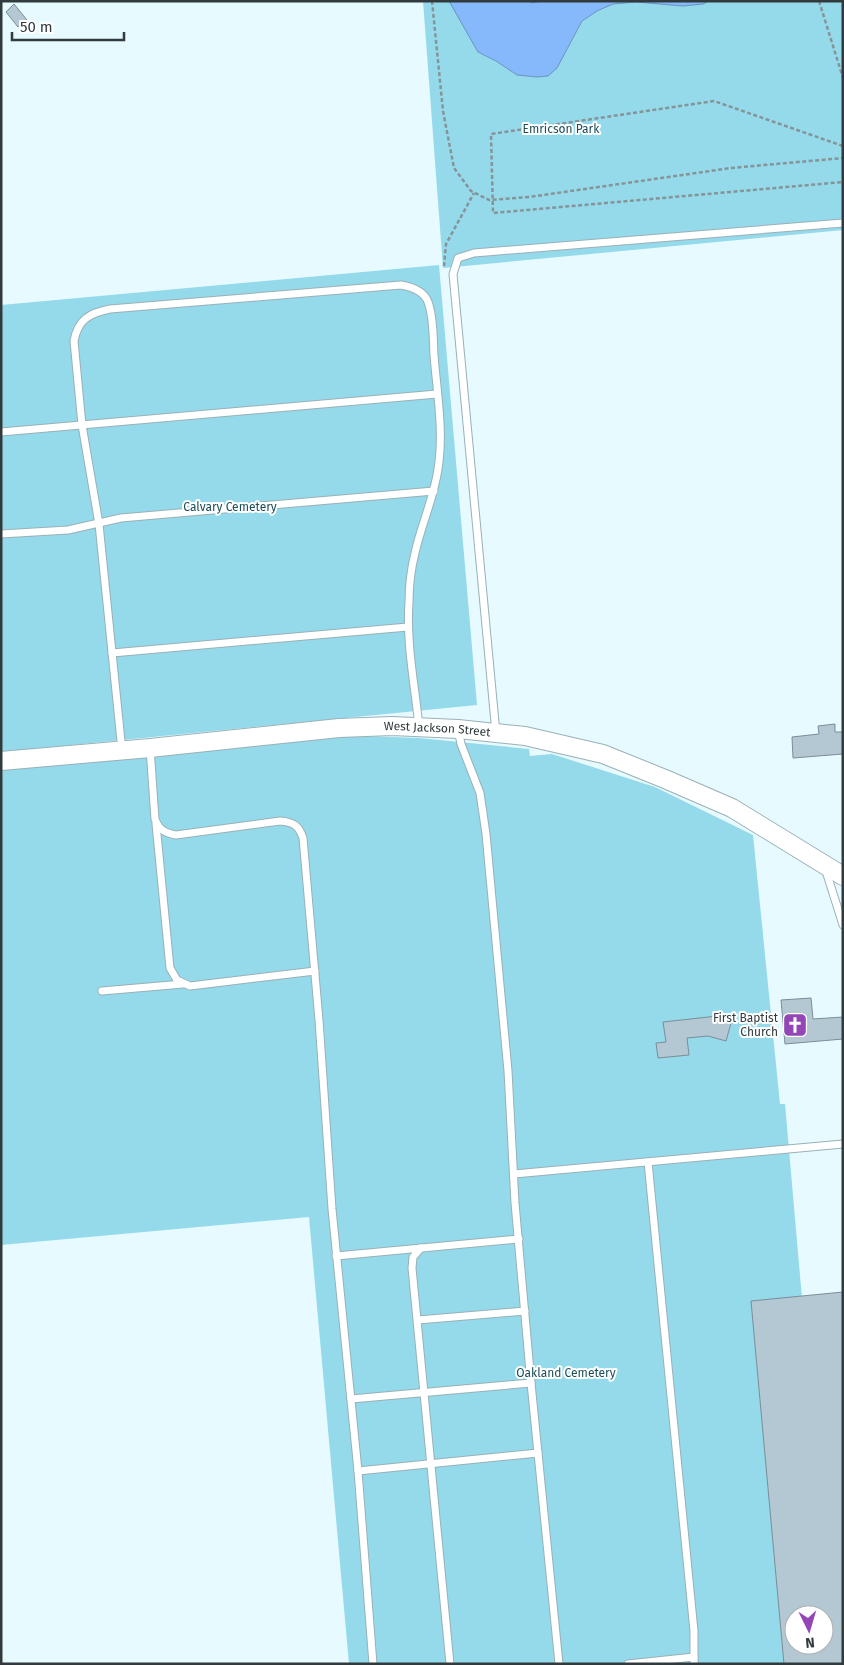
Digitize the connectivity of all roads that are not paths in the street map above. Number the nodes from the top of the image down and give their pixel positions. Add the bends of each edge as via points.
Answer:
1 (843, 223) edge
2 (437, 394) junction
3 (82, 425) junction
4 (1, 432) edge
5 (434, 490) junction
6 (99, 524) junction
7 (1, 534) edge
8 (408, 627) junction
9 (112, 653) junction
10 (419, 728) junction
11 (458, 729) junction
12 (496, 734) junction
13 (150, 748) junction
14 (122, 751) junction
15 (1, 761) edge
16 (155, 819) junction
17 (824, 864) junction
18 (843, 876) edge
19 (843, 925) edge
20 (315, 971) junction
21 (184, 984) junction
22 (102, 991) dead end
23 (843, 1144) edge
24 (648, 1162) junction
25 (514, 1174) junction
26 (519, 1239) junction
27 (421, 1248) junction
28 (336, 1256) junction
29 (525, 1311) junction
30 (418, 1320) junction
31 (531, 1383) junction
32 (425, 1392) junction
33 (352, 1398) junction
34 (538, 1453) junction
35 (432, 1463) junction
36 (358, 1471) junction
37 (694, 1661) edge
38 (373, 1664) edge
39 (450, 1664) edge
40 (559, 1664) edge
41 (628, 1664) edge

1 - 12 lane via 474,253 458,258 453,274
2 - 3 lane
2 - 3 lane via 428,302 411,286 120,308 90,315 76,330 74,341
2 - 5 lane via 441,446
3 - 4 lane
3 - 6 lane
5 - 6 lane via 122,518
5 - 8 lane via 415,552
6 - 7 lane via 68,530
6 - 9 lane
8 - 9 lane
8 - 10 lane
9 - 14 lane
10 - 11 street, West Jackson Street
10 - 13 street, West Jackson Street via 339,728
11 - 12 street, West Jackson Street
11 - 25 lane via 480,793 485,827 508,1071
12 - 17 street, West Jackson Street via 525,736 603,754 732,808
13 - 14 street, West Jackson Street
13 - 16 lane
14 - 15 street, West Jackson Street
16 - 20 lane via 162,830 176,835 280,821 295,824 303,838
16 - 21 lane via 170,968 177,980
17 - 18 street, West Jackson Street
17 - 19 lane
20 - 21 lane via 190,986
20 - 28 lane
21 - 22 lane
23 - 24 lane
24 - 25 lane
24 - 37 lane via 694,1631
25 - 26 lane
26 - 27 lane
26 - 29 lane
27 - 28 lane
27 - 30 lane via 412,1261
28 - 33 lane
29 - 30 lane
29 - 31 lane
30 - 32 lane
31 - 32 lane
31 - 34 lane
32 - 33 lane
32 - 35 lane
33 - 36 lane
34 - 35 lane
34 - 40 lane
35 - 36 lane
35 - 39 lane
36 - 38 lane
37 - 41 lane

